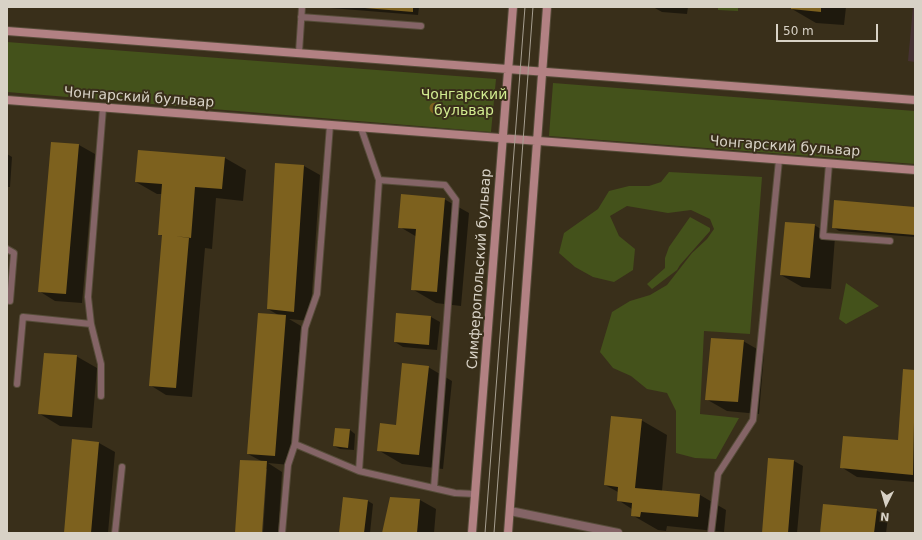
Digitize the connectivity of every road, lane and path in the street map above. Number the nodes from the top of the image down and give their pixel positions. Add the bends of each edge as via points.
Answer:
1 (302, 7) edge
2 (513, 7) edge
3 (547, 7) edge
4 (301, 17) junction
5 (421, 26) dead end
6 (7, 31) edge
7 (299, 52) junction
8 (508, 68) junction
9 (542, 71) junction
10 (7, 100) edge
11 (915, 100) edge
12 (103, 108) junction
13 (330, 125) junction
14 (361, 128) junction
15 (503, 139) junction
16 (538, 142) junction
17 (779, 160) junction
18 (829, 164) junction
19 (915, 170) edge
20 (379, 180) junction
21 (890, 241) dead end
22 (7, 249) edge
23 (10, 301) dead end
24 (91, 324) junction
25 (17, 384) dead end
26 (101, 396) dead end
27 (295, 444) junction
28 (122, 467) dead end
29 (359, 471) junction
30 (434, 488) junction
31 (475, 494) junction
32 (510, 511) junction
33 (116, 533) edge
34 (282, 533) edge
35 (472, 533) edge
36 (508, 533) edge
37 (618, 533) edge
38 (711, 533) edge

1 - 4 lane
2 - 8 main road, Симферопольский бульвар
3 - 9 main road
4 - 5 lane
4 - 7 lane
6 - 7 main road
7 - 8 main road
8 - 9 main road
8 - 15 main road, Симферопольский бульвар
9 - 11 main road
9 - 16 main road
10 - 12 main road, Чонгарский бульвар
12 - 13 main road, Чонгарский бульвар
12 - 24 lane via 88,298
13 - 14 main road, Чонгарский бульвар
13 - 27 lane via 317,294 305,328
14 - 15 main road, Чонгарский бульвар
14 - 20 lane
15 - 16 main road, Чонгарский бульвар
15 - 31 main road, Симферопольский бульвар
16 - 17 main road, Чонгарский бульвар
16 - 32 main road
17 - 18 main road, Чонгарский бульвар
17 - 38 lane via 753,420 718,474
18 - 19 main road, Чонгарский бульвар
18 - 21 lane via 822,236
20 - 29 lane
20 - 30 lane via 444,185 456,200
22 - 23 lane via 14,253
24 - 25 lane via 22,317
24 - 26 lane via 101,364
27 - 29 lane
27 - 34 lane via 288,465
28 - 33 lane
29 - 30 lane
30 - 31 lane
31 - 35 main road, Симферопольский бульвар
32 - 36 main road
32 - 37 street

